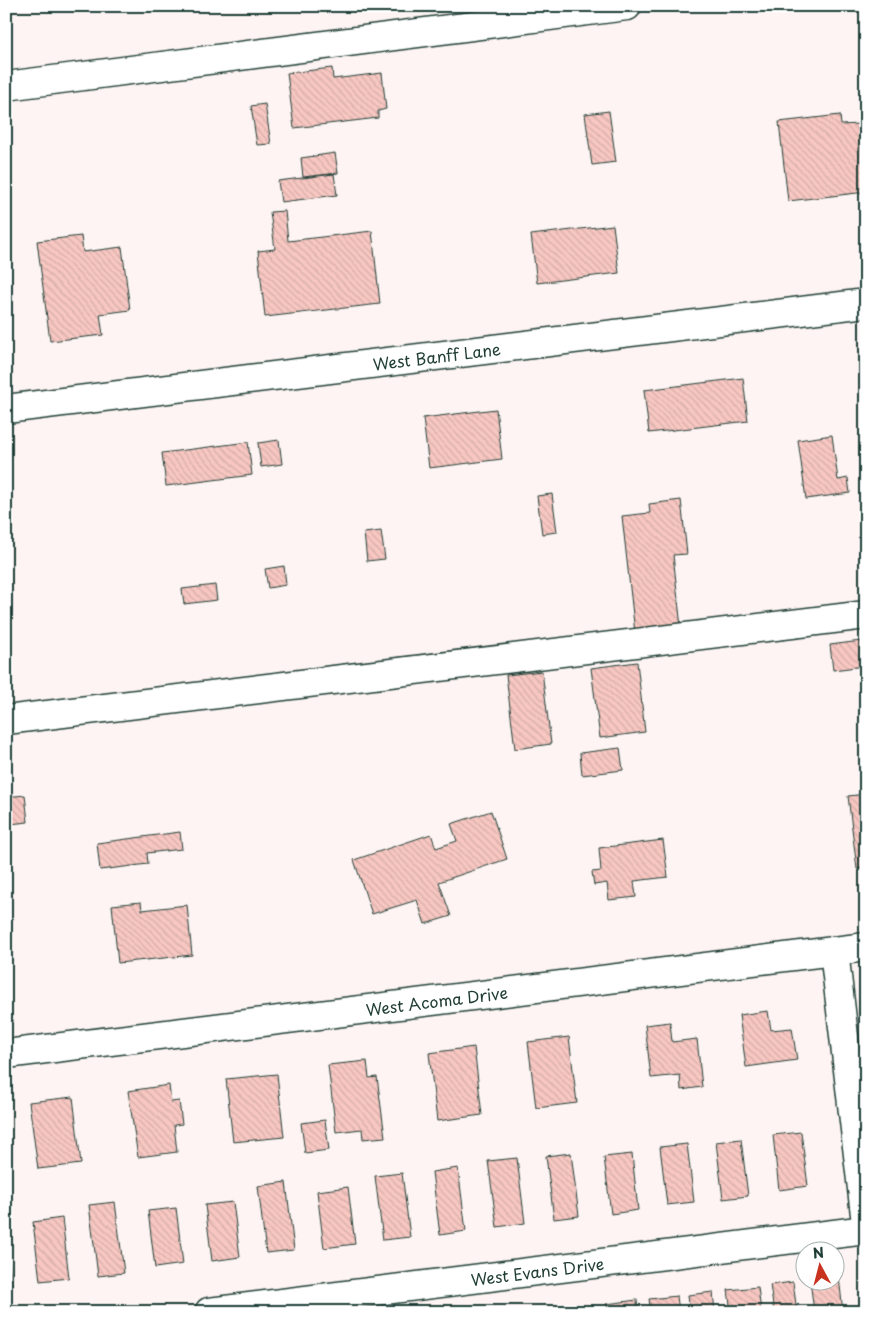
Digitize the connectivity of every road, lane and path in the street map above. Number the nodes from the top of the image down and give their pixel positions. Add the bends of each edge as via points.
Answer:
1 (627, 6) edge
2 (6, 86) edge
3 (866, 303) edge
4 (6, 409) edge
5 (866, 615) edge
6 (6, 720) edge
7 (866, 947) edge
8 (834, 951) junction
9 (6, 1054) edge
10 (866, 1222) edge
11 (866, 1230) edge
12 (287, 1307) edge
13 (209, 1312) edge

1 - 2 street
3 - 4 street, West Banff Lane
5 - 6 street
7 - 8 street, West Acoma Drive
8 - 9 street, West Acoma Drive
8 - 10 street
11 - 12 street, West Evans Drive
12 - 13 street, West Evans Drive

